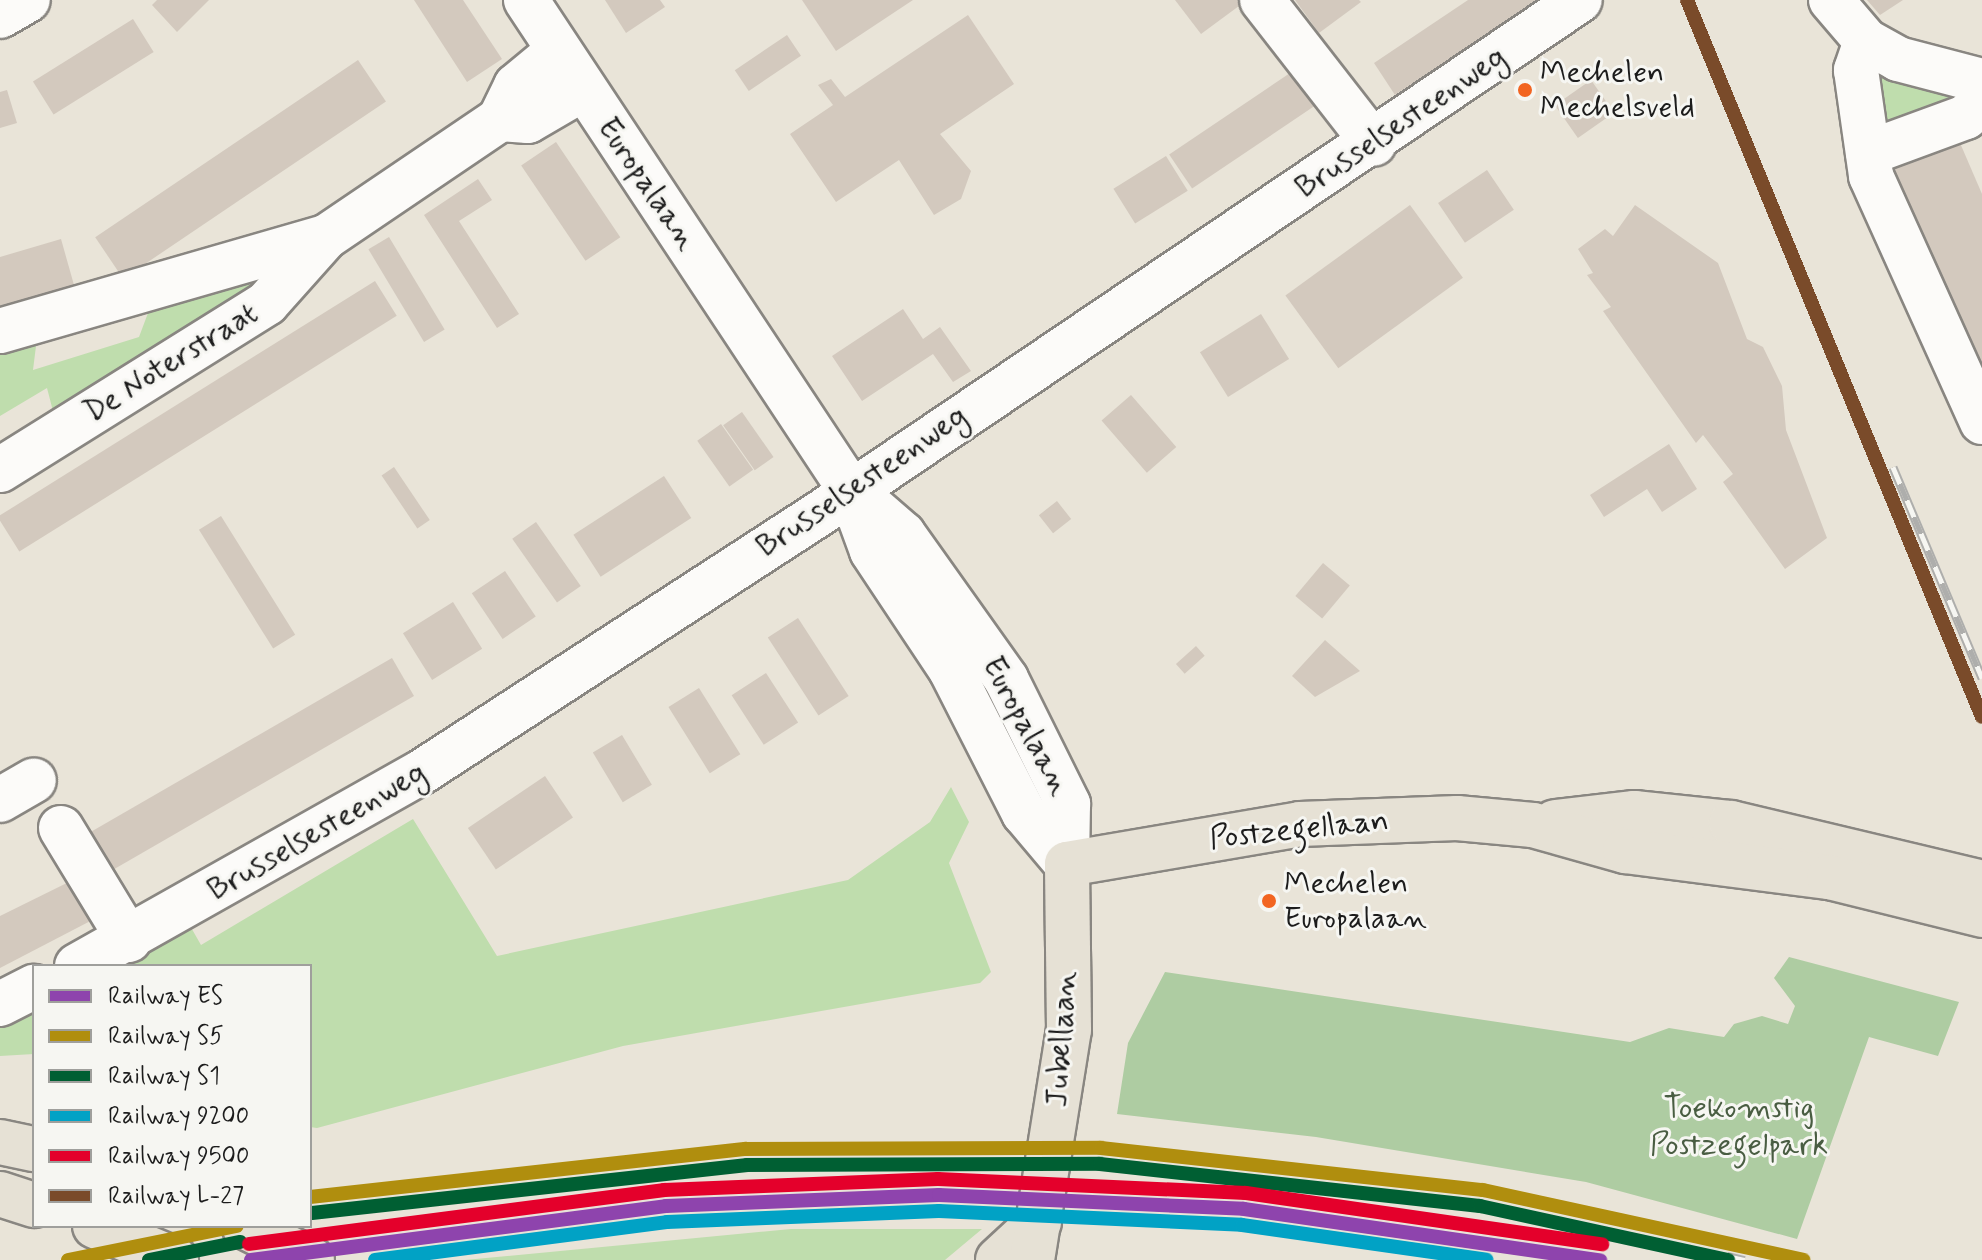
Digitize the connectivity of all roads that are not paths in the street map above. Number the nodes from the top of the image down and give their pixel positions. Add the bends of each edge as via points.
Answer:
1 (28, 0) edge
2 (526, 0) edge
3 (1262, 0) edge
4 (1580, 0) edge
5 (1831, 0) edge
6 (0, 16) edge
7 (1866, 41) junction
8 (558, 51) junction
9 (1982, 81) edge
10 (583, 89) junction
11 (1982, 101) edge
12 (500, 119) junction
13 (1374, 144) junction
14 (1868, 153) junction
15 (326, 237) junction
16 (0, 331) edge
17 (1982, 422) edge
18 (0, 470) edge
19 (849, 488) junction
20 (1533, 825) junction
21 (61, 828) dead end
22 (1067, 864) junction
23 (1982, 883) edge
24 (1982, 915) edge
25 (129, 940) junction
26 (81, 964) edge
27 (32, 988) edge
28 (0, 1004) edge
29 (0, 1142) edge
30 (32, 1149) edge
31 (0, 1194) edge
32 (32, 1204) edge
33 (100, 1228) edge
34 (248, 1228) edge
35 (1038, 1245) edge
36 (176, 1260) edge
37 (312, 1260) edge
38 (998, 1260) edge

1 - 6 street
2 - 8 street, Europalaan
3 - 13 street
4 - 13 street, Brusselsesteenweg
5 - 7 street
7 - 9 street via 1898,59
7 - 14 street via 1856,70
8 - 10 street, Europalaan
8 - 12 street, De Noterstraat via 516,86
10 - 12 street, De Noterstraat via 528,121
10 - 19 street, Europalaan
11 - 14 street via 1966,117
12 - 15 street, De Noterstraat
13 - 19 street, Brusselsesteenweg
14 - 17 street via 1871,176
15 - 16 street, De Noterstraat
15 - 18 street, De Noterstraat via 267,303
19 - 22 street, Europalaan via 872,551 951,670 1024,813
19 - 25 street, Brusselsesteenweg via 819,514 420,773
20 - 22 main road, Postzegellaan via 1368,818
20 - 23 main road, Postzegellaan via 1634,813 1731,823
20 - 24 main road, Postzegellaan via 1625,851 1829,877
21 - 25 street
22 - 35 main road, Jubellaan via 1069,1030
25 - 26 street, Brusselsesteenweg
27 - 28 street
29 - 30 main road
31 - 32 main road
33 - 36 main road
34 - 37 main road
35 - 38 main road via 1010,1241

